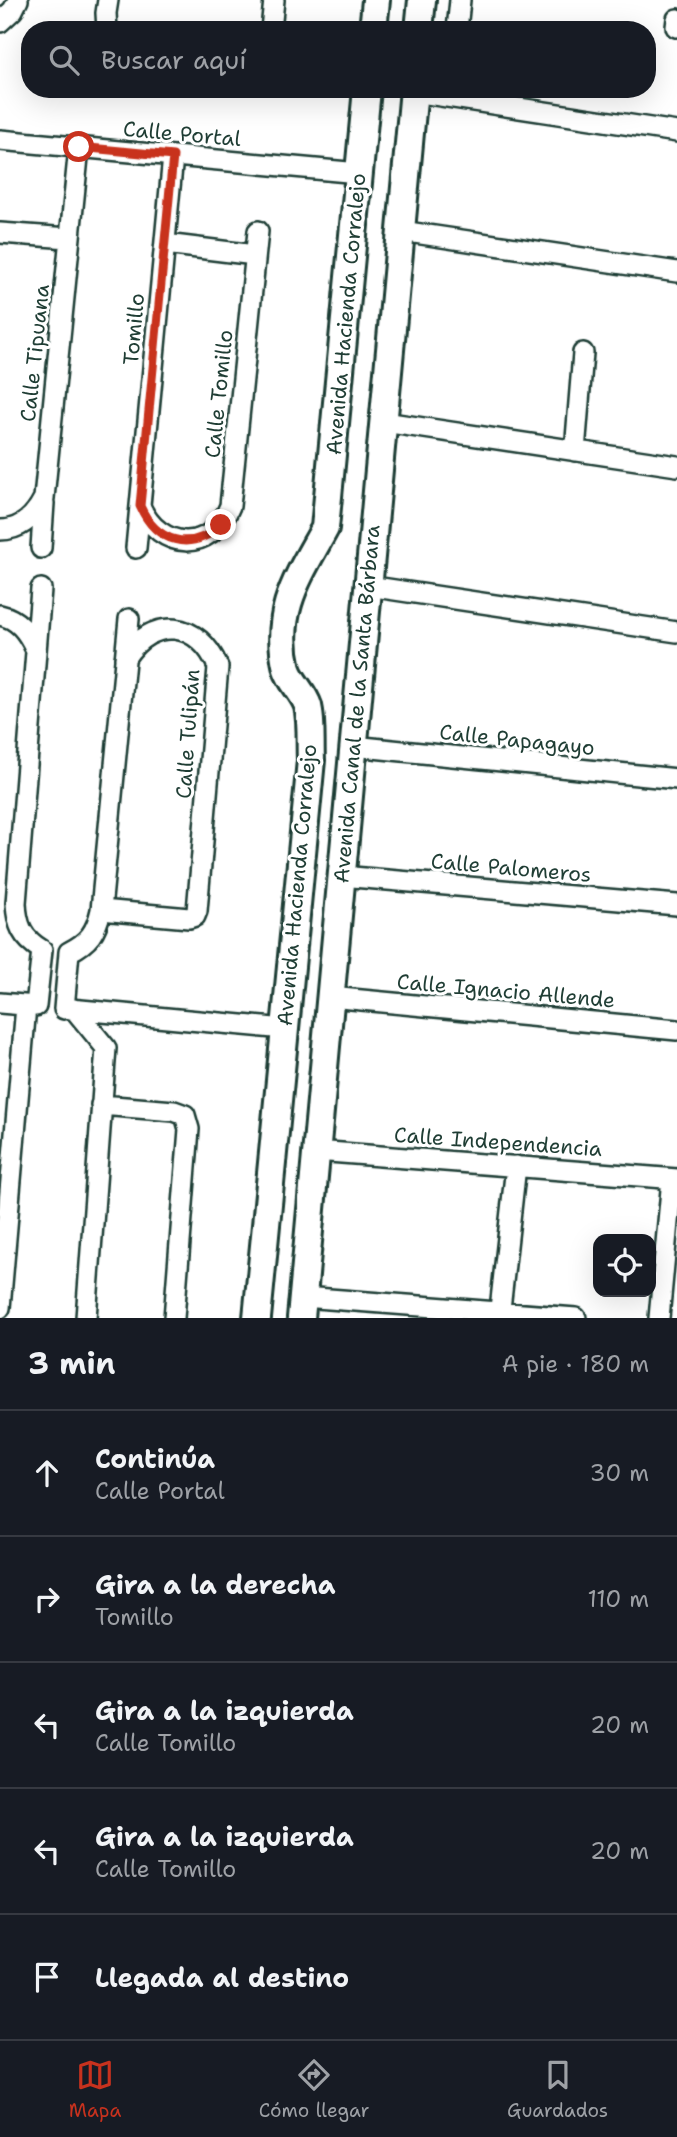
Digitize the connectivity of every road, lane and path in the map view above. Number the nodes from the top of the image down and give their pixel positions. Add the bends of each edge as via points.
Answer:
1 (18, 0) edge
2 (108, 0) edge
3 (274, 0) edge
4 (376, 0) edge
5 (422, 0) edge
6 (460, 0) edge
7 (106, 21) edge
8 (272, 21) edge
9 (374, 21) edge
10 (420, 21) edge
11 (458, 21) edge
12 (0, 22) edge
13 (366, 98) edge
14 (413, 98) edge
15 (474, 98) edge
16 (677, 132) edge
17 (0, 140) edge
18 (79, 147) junction
19 (173, 156) junction
20 (359, 173) junction
21 (258, 231) dead end
22 (401, 231) junction
23 (0, 233) edge
24 (69, 238) junction
25 (165, 244) junction
26 (256, 254) junction
27 (677, 272) edge
28 (583, 353) dead end
29 (384, 422) junction
30 (575, 451) junction
31 (677, 466) edge
32 (44, 498) junction
33 (140, 506) junction
34 (0, 530) edge
35 (41, 548) dead end
36 (136, 548) dead end
37 (368, 586) junction
38 (41, 589) dead end
39 (0, 615) edge
40 (129, 619) dead end
41 (677, 632) edge
42 (35, 648) junction
43 (125, 658) junction
44 (353, 746) junction
45 (677, 779) edge
46 (341, 876) junction
47 (8, 902) edge
48 (677, 905) edge
49 (101, 910) junction
50 (330, 998) junction
51 (0, 1003) edge
52 (31, 1006) junction
53 (69, 1009) junction
54 (285, 1029) junction
55 (677, 1030) edge
56 (9, 1097) edge
57 (101, 1105) junction
58 (316, 1151) junction
59 (516, 1166) junction
60 (675, 1179) edge
61 (302, 1307) edge
62 (0, 1308) edge
63 (499, 1315) edge
64 (86, 1318) edge
65 (174, 1318) edge
66 (257, 1318) edge
67 (576, 1318) edge
68 (659, 1318) edge

1 - 12 street
2 - 7 street
3 - 8 street
4 - 9 main road
5 - 10 main road
6 - 11 street
13 - 20 main road, Avenida Hacienda Corralejo
14 - 22 main road, Avenida Canal de la Santa Bárbara
15 - 16 street
17 - 18 street, Calle Portal
18 - 19 street, Calle Portal
18 - 24 street, Calle Tipuana
19 - 20 street, Calle Portal
19 - 25 street, Tomillo
20 - 54 main road, Avenida Hacienda Corralejo via 325,528 285,610 284,652 288,672 307,706 310,760
21 - 26 street, Calle Tomillo
22 - 27 street
22 - 29 main road, Avenida Canal de la Santa Bárbara
23 - 24 street
24 - 32 street, Calle Tipuana
25 - 26 street
25 - 33 street, Tomillo
26 - 33 street, Calle Tomillo via 226,517 212,533 185,541 154,529
28 - 30 street
29 - 30 street
29 - 37 main road, Avenida Canal de la Santa Bárbara
30 - 31 street
32 - 34 street via 36,514 22,525
32 - 35 street, Calle Tipuana
33 - 36 street, Tomillo
37 - 41 street
37 - 44 main road, Avenida Canal de la Santa Bárbara
38 - 42 street
39 - 42 street via 21,625
40 - 43 street
42 - 47 street
43 - 49 street
43 - 49 street, Calle Tulipán via 134,644 152,632 177,629 198,636 218,667 197,911 189,918
44 - 45 street, Calle Papagayo
44 - 46 main road, Avenida Canal de la Santa Bárbara
46 - 48 street, Calle Palomeros
46 - 50 main road, Avenida Canal de la Santa Bárbara
47 - 52 street via 23,936 42,950
49 - 53 street via 92,937 69,952
50 - 55 street, Calle Ignacio Allende
50 - 58 main road, Avenida Canal de la Santa Bárbara
51 - 52 street
52 - 53 street
52 - 56 street
53 - 54 street
53 - 57 street via 106,1048
54 - 66 main road, Avenida Hacienda Corralejo
56 - 62 street
57 - 64 street
57 - 65 street via 185,1115 189,1129
58 - 59 street, Calle Independencia
58 - 61 main road, Avenida Canal de la Santa Bárbara
59 - 60 street, Calle Independencia
59 - 63 street
60 - 68 street
61 - 63 street
63 - 67 street

